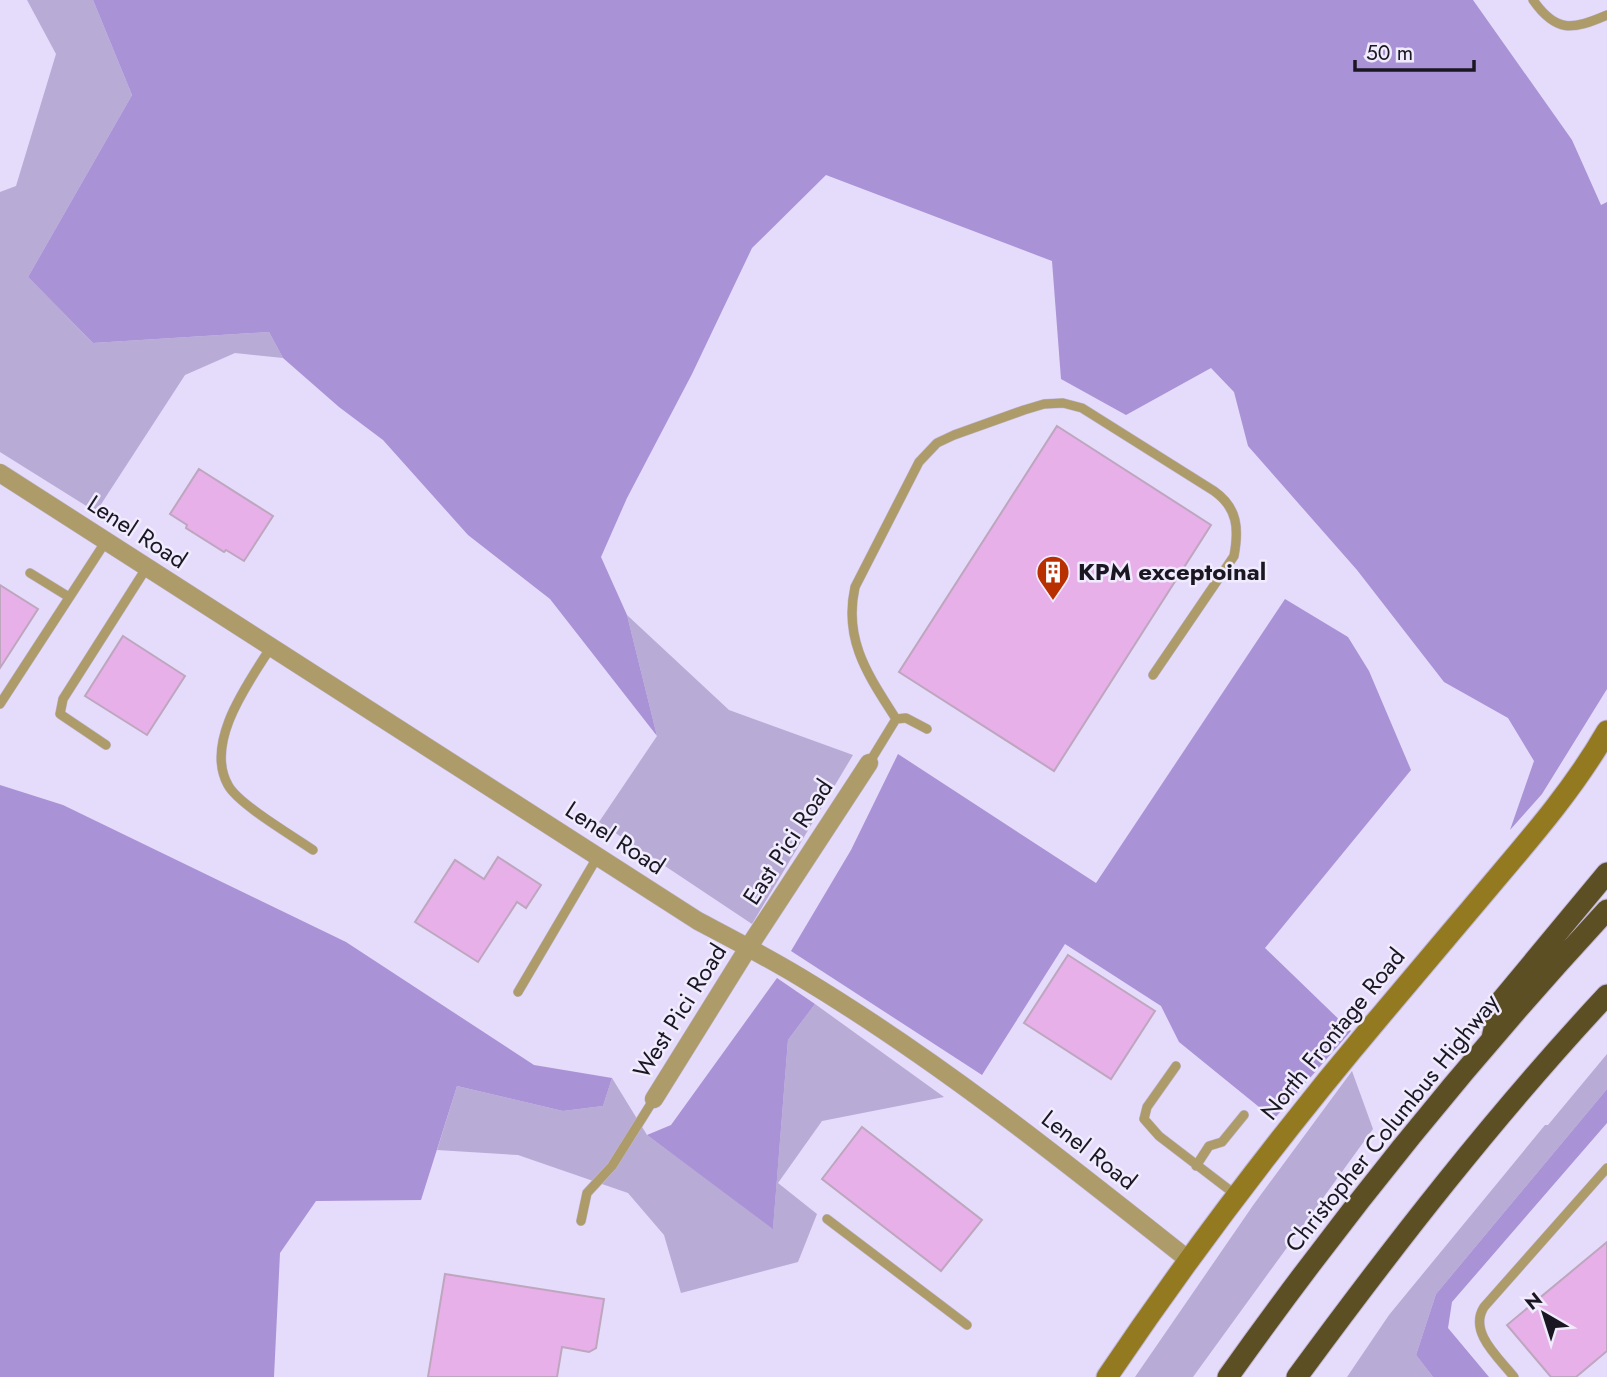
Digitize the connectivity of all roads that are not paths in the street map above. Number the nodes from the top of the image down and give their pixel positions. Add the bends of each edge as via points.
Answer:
1 (1533, 0) edge
2 (1607, 15) edge
3 (0, 473) edge
4 (106, 541) junction
5 (147, 567) junction
6 (30, 573) dead end
7 (69, 597) junction
8 (271, 647) junction
9 (1153, 675) dead end
10 (0, 704) edge
11 (896, 719) junction
12 (927, 729) dead end
13 (1607, 731) edge
14 (106, 745) dead end
15 (869, 764) joint
16 (313, 850) dead end
17 (598, 856) junction
18 (1607, 873) edge
19 (1607, 910) edge
20 (748, 948) junction
21 (518, 992) dead end
22 (1607, 995) edge
23 (1492, 1039) junction
24 (1176, 1066) dead end
25 (654, 1099) joint
26 (1244, 1115) dead end
27 (1196, 1166) junction
28 (1607, 1168) edge
29 (1238, 1196) junction
30 (827, 1219) dead end
31 (581, 1221) dead end
32 (1190, 1261) junction
33 (967, 1325) dead end
34 (1107, 1377) edge
35 (1228, 1377) edge
36 (1297, 1377) edge
37 (1514, 1377) edge

1 - 2 lane via 1552,22 1565,25 1576,27
3 - 4 street, Lenel Road
4 - 5 street, Lenel Road
4 - 7 lane
5 - 8 street, Lenel Road
5 - 14 lane via 63,699 60,714
6 - 7 lane
7 - 10 lane
8 - 16 lane via 230,717 222,763 228,785 239,798
8 - 17 street, Lenel Road
9 - 11 lane via 1234,556 1235,515 1214,491 1082,408 1044,404 954,435 930,449 855,587 851,623 856,645
11 - 12 lane via 906,718
11 - 15 lane
13 - 29 main road, North Frontage Road via 1532,836 1341,1063
15 - 20 street, East Pici Road
17 - 20 street, Lenel Road
17 - 21 lane
18 - 23 highway via 1500,1002
19 - 23 highway, Christopher Columbus Highway
20 - 25 street, West Pici Road
20 - 32 street, Lenel Road via 940,1070 1030,1134
22 - 36 highway via 1503,1112
23 - 35 highway, Christopher Columbus Highway via 1315,1257
24 - 27 lane via 1147,1107 1144,1119
25 - 31 lane via 612,1166 587,1194
26 - 27 lane via 1222,1142 1209,1146
27 - 29 lane
28 - 37 lane via 1479,1316 1483,1337
29 - 32 main road, North Frontage Road
30 - 33 lane
32 - 34 main road, North Frontage Road

